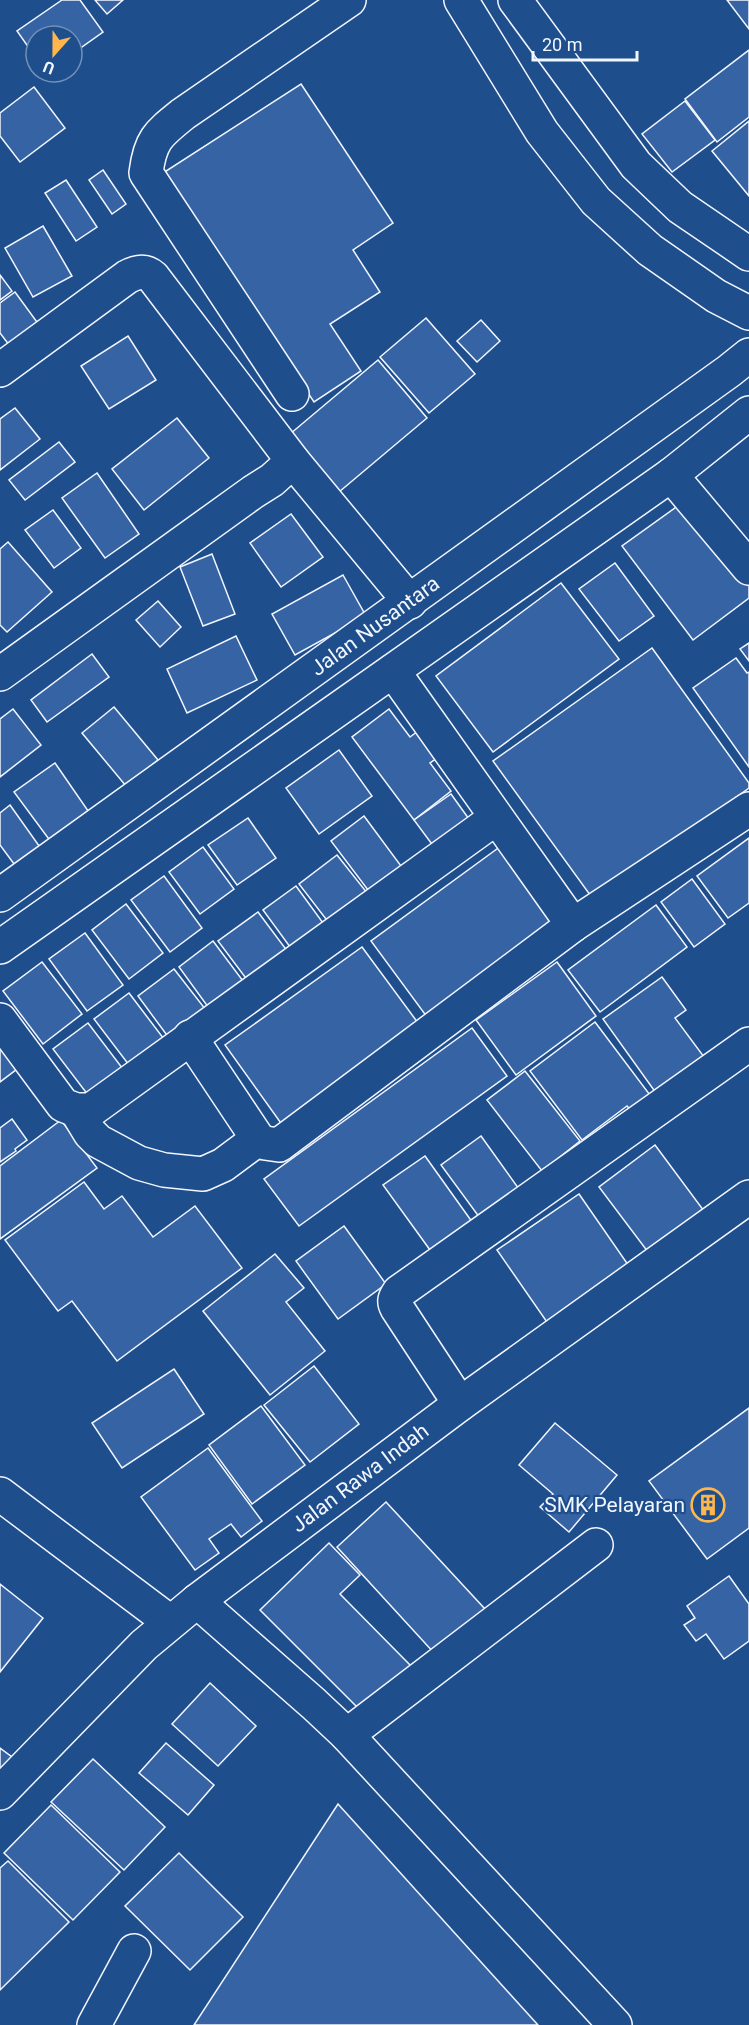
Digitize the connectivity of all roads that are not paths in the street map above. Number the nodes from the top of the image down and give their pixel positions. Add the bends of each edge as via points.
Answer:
1 (349, 0) edge
2 (461, 0) edge
3 (515, 0) edge
4 (749, 254) edge
5 (749, 313) edge
6 (749, 355) edge
7 (0, 370) edge
8 (292, 394) dead end
9 (749, 413) edge
10 (293, 461) junction
11 (671, 475) junction
12 (749, 568) edge
13 (410, 602) junction
14 (393, 671) junction
15 (0, 674) edge
16 (749, 809) edge
17 (496, 818) junction
18 (0, 895) edge
19 (573, 925) junction
20 (0, 947) edge
21 (0, 1020) edge
22 (190, 1037) junction
23 (749, 1044) edge
24 (76, 1110) junction
25 (258, 1139) junction
26 (749, 1197) edge
27 (460, 1404) junction
28 (0, 1494) edge
29 (596, 1545) dead end
30 (197, 1601) junction
31 (170, 1622) junction
32 (347, 1736) junction
33 (0, 1793) edge
34 (134, 1951) dead end
35 (94, 2025) edge
36 (615, 2025) edge

1 - 8 main road via 183,114 160,132 148,155 146,173
2 - 5 main road via 542,132 596,201 650,250 716,296
3 - 4 main road via 636,165 680,207
6 - 13 main road, Jalan Nusantara
7 - 10 main road via 127,277 149,273
9 - 11 main road
10 - 13 main road
10 - 15 main road via 272,480
11 - 12 main road
11 - 14 main road
13 - 18 main road, Jalan Nusantara
14 - 17 main road
14 - 20 main road
16 - 19 main road
17 - 19 main road
17 - 22 main road
19 - 25 main road via 287,1140 279,1145
21 - 24 main road via 63,1105
22 - 24 main road via 91,1110
22 - 25 main road
23 - 27 main road via 399,1292 394,1303
24 - 25 main road via 98,1141 139,1163 164,1170 203,1174 223,1165
26 - 27 main road, Jalan Rawa Indah
27 - 30 main road, Jalan Rawa Indah
28 - 31 main road
29 - 32 main road
30 - 31 main road, Jalan Rawa Indah
30 - 32 main road
31 - 33 main road, Jalan Rawa Indah
32 - 36 main road
34 - 35 main road

